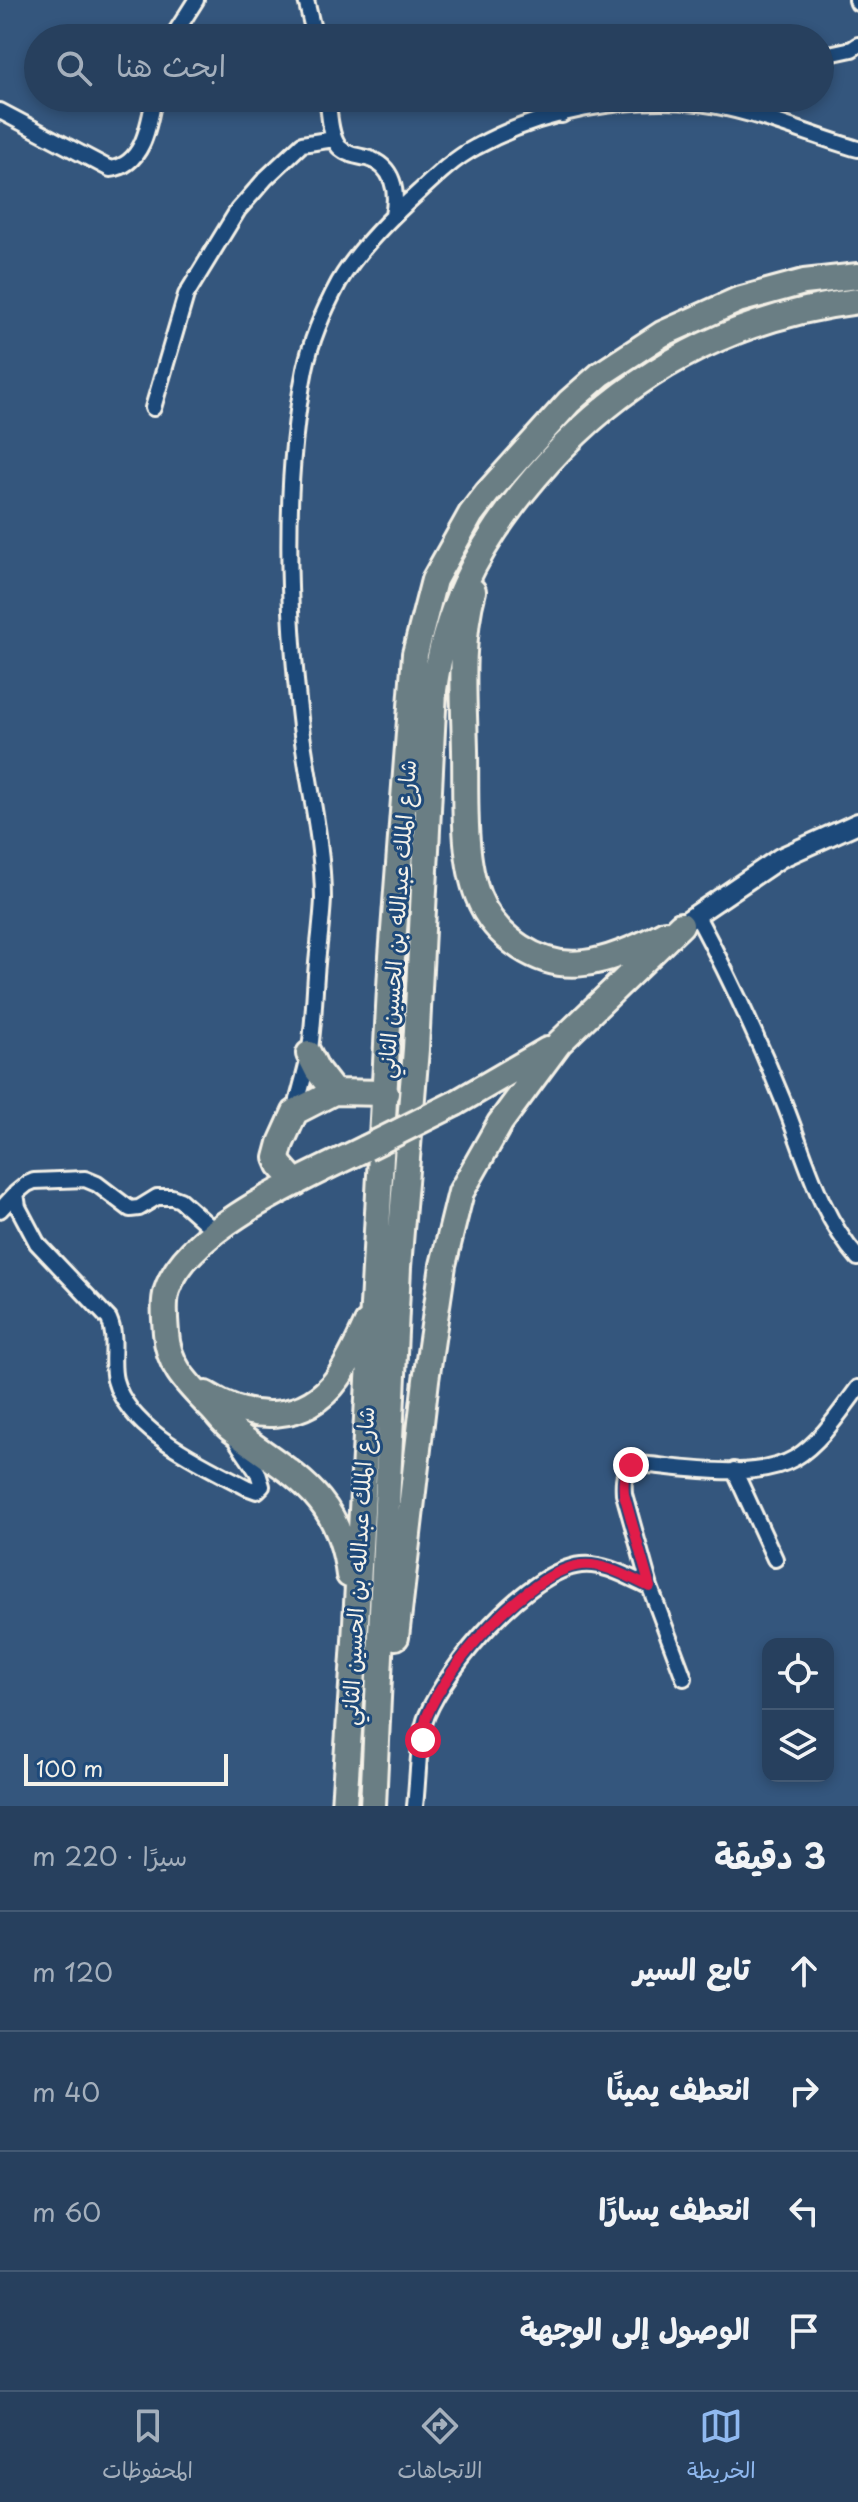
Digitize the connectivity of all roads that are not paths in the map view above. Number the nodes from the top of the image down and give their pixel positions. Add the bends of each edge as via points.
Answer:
1 (196, 0) edge
2 (306, 0) edge
3 (181, 24) edge
4 (312, 24) edge
5 (858, 45) edge
6 (834, 53) edge
7 (0, 111) edge
8 (151, 112) edge
9 (329, 112) edge
10 (562, 112) edge
11 (573, 112) edge
12 (736, 112) edge
13 (562, 115) junction
14 (334, 139) junction
15 (858, 149) edge
16 (393, 215) junction
17 (858, 276) edge
18 (858, 301) edge
19 (153, 408) dead end
20 (485, 545) junction
21 (858, 823) edge
22 (688, 919) junction
23 (559, 1043) junction
24 (309, 1054) junction
25 (499, 1077) junction
26 (334, 1092) junction
27 (386, 1093) junction
28 (515, 1099) junction
29 (295, 1112) junction
30 (296, 1183) junction
31 (16, 1193) junction
32 (0, 1210) edge
33 (216, 1232) junction
34 (858, 1258) edge
35 (371, 1313) junction
36 (178, 1373) junction
37 (858, 1388) edge
38 (229, 1428) junction
39 (734, 1470) junction
40 (775, 1559) dead end
41 (650, 1587) junction
42 (355, 1641) junction
43 (684, 1678) dead end
44 (374, 1798) edge
45 (344, 1806) edge
46 (415, 1806) edge

1 - 3 street
2 - 4 street
5 - 6 street
7 - 8 street via 110,169 133,158
9 - 14 street
10 - 13 street
11 - 13 street
12 - 15 street
13 - 16 street via 474,148
14 - 16 street via 347,153 374,160 385,169 396,194
14 - 19 street via 302,144 238,210 186,295
16 - 24 street via 340,280 327,308 305,366 295,435 292,643 323,897
17 - 27 highway, شارع الملك عبدالله بن الحسين الثاني via 804,282 738,300 630,354 569,402 464,526 434,580 415,654
18 - 20 highway, شارع الملك عبدالله بن الحسين الثاني via 819,305 739,329 614,398 566,442
20 - 22 highway via 467,611 464,667 466,813 478,897 513,944 567,963 638,946
20 - 44 highway, شارع الملك عبدالله بن الحسين الثاني via 455,602 434,690 416,1049 398,1267
21 - 22 street via 780,858
22 - 23 highway
22 - 34 street via 727,972 818,1192
23 - 25 highway
23 - 28 highway
24 - 26 highway
24 - 29 street
25 - 28 highway via 510,1083
25 - 30 highway, bridge
26 - 27 highway
26 - 29 highway
27 - 35 highway, شارع الملك عبدالله بن الحسين الثاني
28 - 44 highway via 461,1192 443,1265
29 - 30 highway via 277,1158
30 - 33 highway
31 - 32 street
31 - 33 street via 34,1181 85,1179 130,1209 161,1197 180,1200
31 - 38 street via 37,1243 109,1319 115,1381 126,1404 175,1448 257,1491 262,1486 258,1473
33 - 36 highway via 193,1250 167,1291 166,1340
35 - 36 highway via 337,1379 318,1400 294,1411 239,1411
35 - 42 highway, شارع الملك عبدالله بن الحسين الثاني
36 - 38 highway
37 - 39 street via 797,1457 764,1468
38 - 42 highway via 284,1466 325,1505 345,1545
39 - 40 street
39 - 41 street via 640,1464 625,1472 624,1494
41 - 43 street
41 - 46 street via 603,1568 577,1565 509,1605 466,1654 426,1717
42 - 45 highway, شارع الملك عبدالله بن الحسين الثاني

